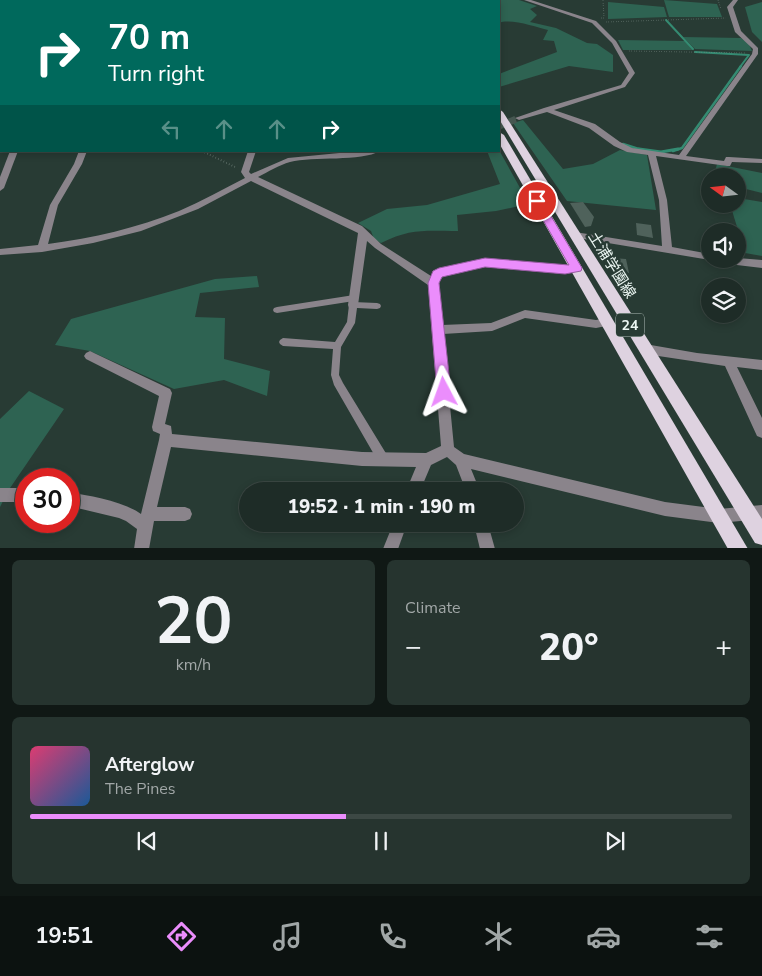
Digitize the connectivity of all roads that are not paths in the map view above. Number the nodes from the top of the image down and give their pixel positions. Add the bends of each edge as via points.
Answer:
1 (526, 0) edge
2 (736, 0) edge
3 (759, 56) edge
4 (546, 109) junction
5 (500, 114) edge
6 (519, 118) tunnel mouth
7 (500, 137) edge
8 (14, 152) edge
9 (84, 152) edge
10 (252, 152) edge
11 (371, 152) edge
12 (652, 154) junction
13 (682, 156) junction
14 (762, 161) edge
15 (248, 175) junction
16 (0, 188) edge
17 (364, 232) junction
18 (574, 235) junction
19 (42, 249) junction
20 (667, 250) junction
21 (0, 252) edge
22 (701, 256) edge
23 (746, 262) edge
24 (762, 264) edge
25 (577, 268) junction
26 (433, 283) junction
27 (354, 302) junction
28 (377, 306) dead end
29 (277, 310) dead end
30 (606, 322) junction
31 (438, 330) junction
32 (282, 342) dead end
33 (337, 346) junction
34 (645, 349) junction
35 (90, 356) dead end
36 (728, 360) junction
37 (762, 364) edge
38 (762, 432) edge
39 (166, 440) junction
40 (448, 450) junction
41 (382, 459) junction
42 (426, 460) junction
43 (461, 460) junction
44 (417, 482) edge
45 (470, 482) edge
46 (0, 495) edge
47 (15, 495) edge
48 (80, 502) edge
49 (762, 512) edge
50 (746, 513) junction
51 (185, 514) dead end
52 (719, 516) junction
53 (146, 520) junction
54 (397, 532) edge
55 (483, 532) edge
56 (762, 536) edge
57 (141, 548) edge
58 (390, 548) edge
59 (488, 548) edge
60 (739, 548) edge

1 - 4 street via 595,22 614,42 632,73 623,86
2 - 3 street via 730,8 738,32
3 - 13 street
4 - 6 street
4 - 12 street via 592,126 630,150
5 - 18 main road, 土浦学園線 / 24
7 - 25 main road, 土浦学園線 / 24
8 - 16 street
9 - 19 street via 54,205
10 - 15 street
11 - 15 street via 288,160
12 - 13 street
12 - 20 street via 663,200
13 - 14 street via 727,164 729,159
15 - 17 street
15 - 19 street via 214,198 154,223 100,240
17 - 26 street via 378,246
17 - 27 street
18 - 20 street
18 - 34 main road, 土浦学園線 / 24
19 - 21 street
20 - 22 street
23 - 24 street
25 - 26 street via 565,270 485,262 443,271 437,274
25 - 30 main road, 土浦学園線 / 24
26 - 31 street
27 - 28 lane
27 - 29 lane
27 - 33 lane via 351,323
30 - 31 street via 596,324 525,314 492,327
30 - 52 main road, 土浦学園線 / 24
31 - 40 street
32 - 33 lane
33 - 41 lane via 335,375
34 - 36 street
34 - 50 main road, 土浦学園線 / 24
35 - 39 street via 166,393 158,427 166,430
36 - 37 street
36 - 38 street
39 - 41 street
39 - 53 street
40 - 42 street
40 - 43 street
41 - 42 street
42 - 44 street
43 - 45 street
43 - 52 street via 665,509
46 - 47 street
48 - 53 street
49 - 50 street
50 - 52 street
50 - 56 main road, 土浦学園線 / 24
51 - 53 street
52 - 60 main road, 土浦学園線 / 24
53 - 57 street
54 - 58 street
55 - 59 street

